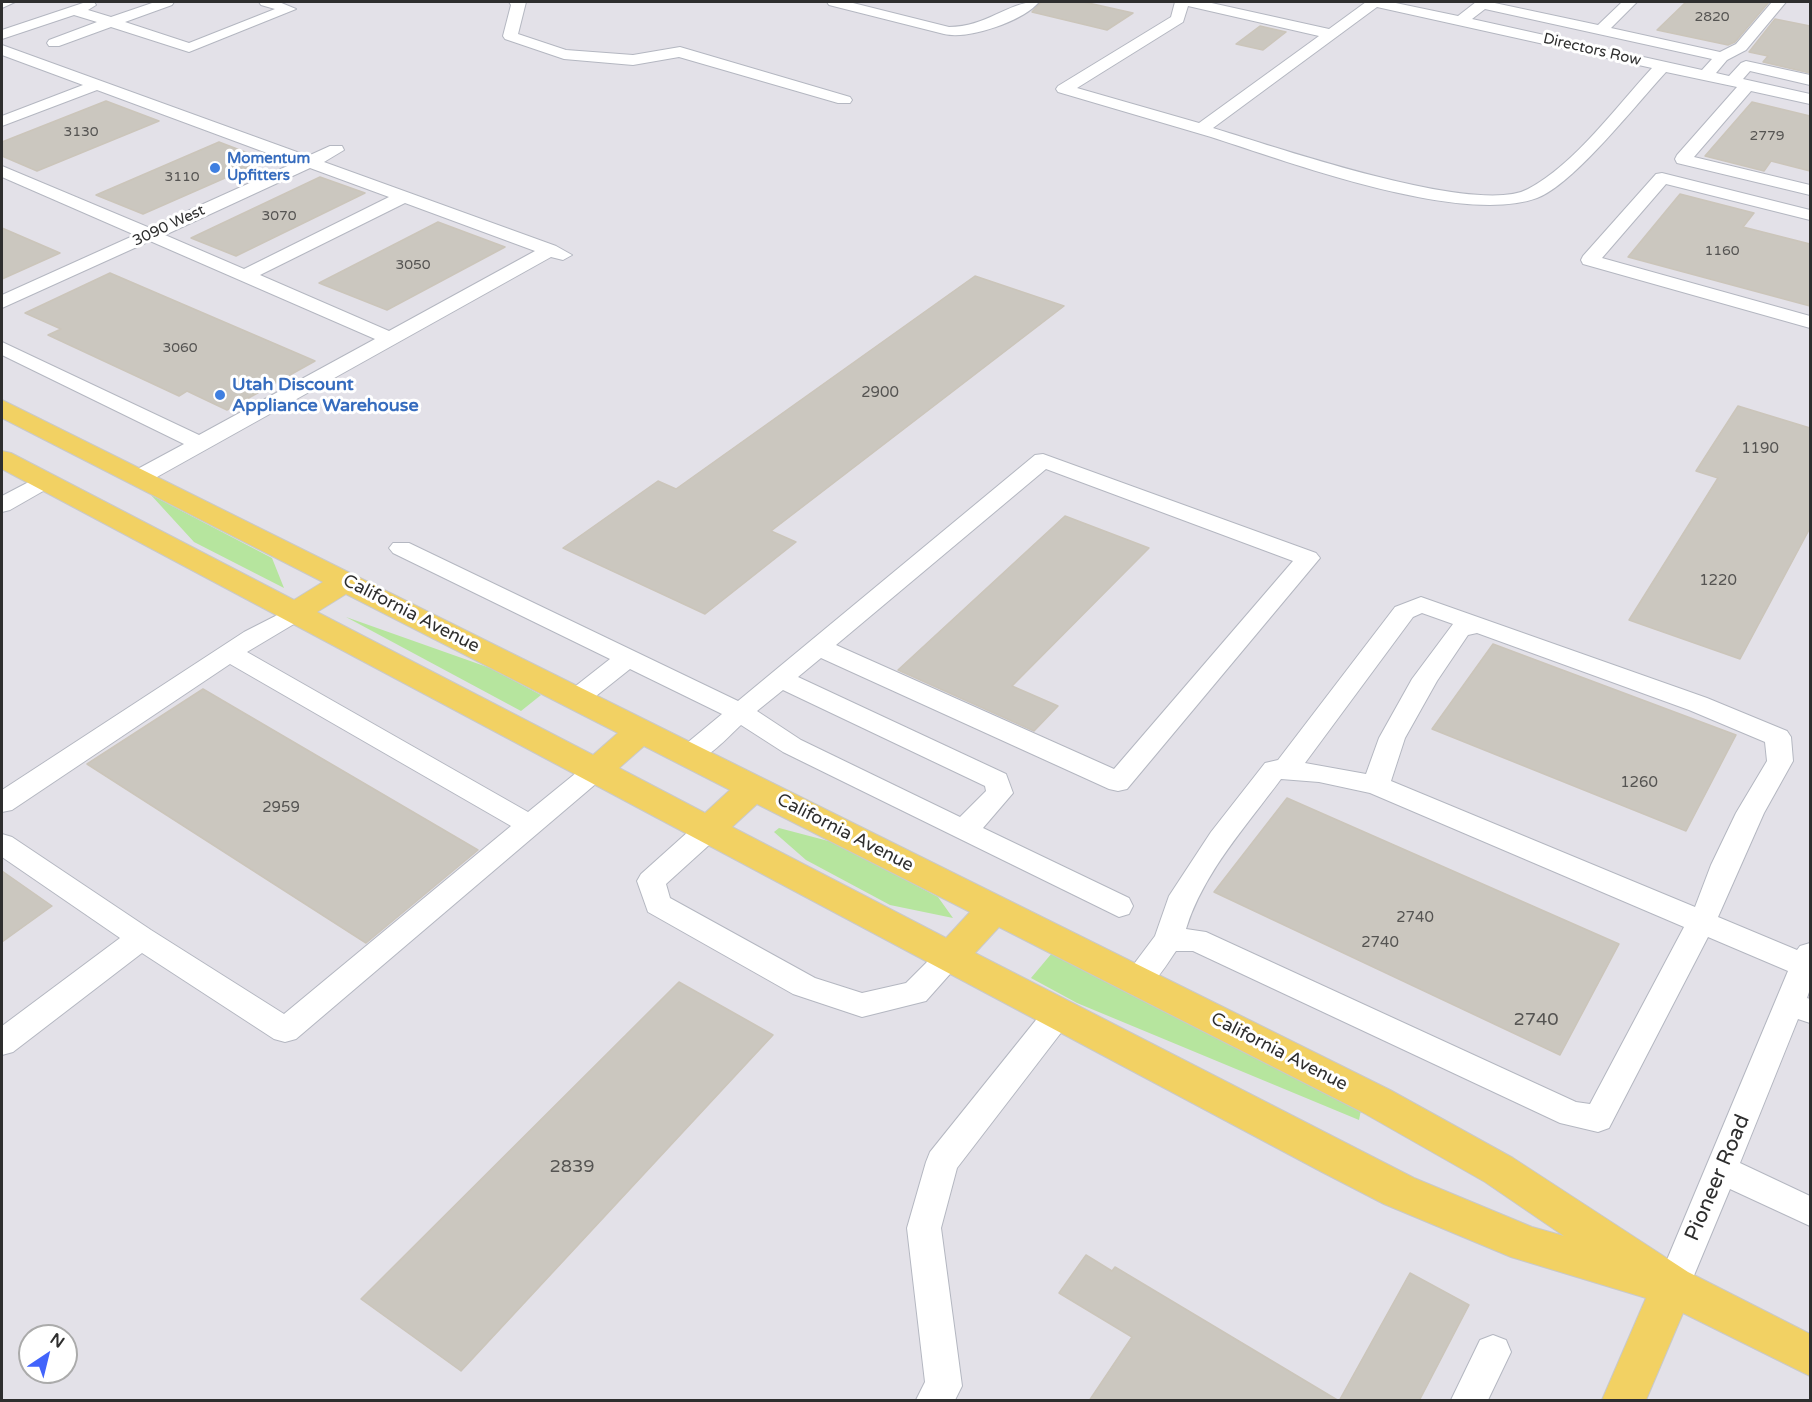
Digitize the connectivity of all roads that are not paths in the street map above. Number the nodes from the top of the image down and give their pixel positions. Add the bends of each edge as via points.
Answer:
1 (8, 2) edge
2 (98, 2) edge
3 (167, 2) edge
4 (266, 2) edge
5 (516, 2) edge
6 (834, 2) edge
7 (1032, 2) edge
8 (1182, 2) edge
9 (1190, 2) edge
10 (1375, 2) edge
11 (1630, 2) edge
12 (1779, 2) edge
13 (1483, 3) edge
14 (2, 4) edge
15 (74, 10) junction
16 (2, 21) edge
17 (1461, 21) junction
18 (112, 23) junction
19 (22, 28) junction
20 (1601, 30) junction
21 (1332, 34) junction
22 (2, 35) edge
23 (54, 43) dead end
24 (2, 50) edge
25 (1722, 57) junction
26 (1663, 66) junction
27 (1705, 76) junction
28 (1810, 80) edge
29 (1740, 83) junction
30 (97, 85) junction
31 (844, 99) dead end
32 (1810, 99) edge
33 (2, 121) edge
34 (1201, 129) junction
35 (336, 150) dead end
36 (309, 162) junction
37 (2, 171) edge
38 (1810, 190) edge
39 (404, 197) junction
40 (1810, 215) edge
41 (149, 235) junction
42 (244, 276) junction
43 (2, 302) edge
44 (1810, 322) edge
45 (391, 339) junction
46 (2, 348) edge
47 (2, 408) edge
48 (200, 444) junction
49 (2, 459) edge
50 (127, 471) junction
51 (54, 487) junction
52 (2, 505) edge
53 (400, 548) dead end
54 (345, 581) junction
55 (295, 613) junction
56 (1475, 625) junction
57 (819, 647) junction
58 (229, 653) junction
59 (628, 658) junction
60 (780, 679) junction
61 (577, 698) junction
62 (740, 712) junction
63 (642, 730) junction
64 (690, 754) junction
65 (596, 770) junction
66 (1285, 770) junction
67 (1376, 785) junction
68 (754, 787) junction
69 (2, 804) edge
70 (530, 825) junction
71 (709, 829) junction
72 (963, 831) junction
73 (2, 844) edge
74 (1119, 906) dead end
75 (995, 908) junction
76 (1700, 921) junction
77 (141, 938) junction
78 (1168, 940) junction
79 (951, 956) junction
80 (1808, 960) edge
81 (1137, 980) junction
82 (1800, 1007) edge
83 (1059, 1013) junction
84 (2, 1043) edge
85 (1721, 1169) junction
86 (1810, 1212) edge
87 (1673, 1286) junction
88 (1493, 1352) dead end
89 (1810, 1356) edge
90 (934, 1401) edge
91 (1469, 1401) edge
92 (1624, 1401) edge

1 - 14 street
2 - 15 street
3 - 18 street
4 - 18 street via 289,9 189,48
5 - 31 street via 519,3 510,36 564,54 633,60 680,52
6 - 7 street via 949,31 968,32
8 - 34 street via 1178,19 1064,89
9 - 21 street
10 - 17 street, Directors Row
10 - 21 street
11 - 20 street
12 - 25 street via 1741,47
13 - 17 street
13 - 20 street
15 - 18 street
15 - 19 street
16 - 19 street
17 - 26 street, Directors Row
18 - 23 street
19 - 22 street
20 - 25 street
21 - 34 street
24 - 30 street
25 - 27 street
26 - 27 street, Directors Row
26 - 34 street via 1572,162 1531,195 1501,201 1443,198
27 - 29 street, Directors Row
28 - 29 street via 1746,66
29 - 32 street, Directors Row
29 - 38 street via 1683,159
30 - 33 street
30 - 36 street
35 - 36 street, 3090 West
36 - 39 street
36 - 41 street, 3090 West
37 - 41 street
39 - 42 street
39 - 45 street via 557,253
40 - 44 street via 1662,178 1590,260
41 - 42 street
41 - 43 street, 3090 West
42 - 45 street
45 - 48 street
46 - 48 street
47 - 50 main road, California Avenue
48 - 50 street
49 - 51 main road, California Avenue
50 - 51 main road
50 - 54 main road, California Avenue
51 - 52 street
51 - 55 main road, California Avenue
53 - 59 street
54 - 55 main road
54 - 61 main road, California Avenue
55 - 58 street
55 - 65 main road, California Avenue
56 - 66 street via 1421,604 1404,612
56 - 67 street via 1460,630 1425,680 1392,738
56 - 76 street via 1688,700 1778,737 1780,761 1750,813 1725,865 1717,892
57 - 57 street via 1043,460 1308,558 1118,782
57 - 60 street
58 - 69 street
58 - 70 street
59 - 61 street
59 - 62 street
60 - 62 street
60 - 72 street via 997,781 1000,793
61 - 63 main road, California Avenue
62 - 64 street
62 - 72 street via 792,746
63 - 64 main road, California Avenue
63 - 65 main road
64 - 68 main road, California Avenue
65 - 70 street
65 - 71 main road, California Avenue
66 - 67 street
66 - 78 street via 1274,769 1221,839 1179,904
67 - 76 street
68 - 71 main road
68 - 75 main road, California Avenue
70 - 77 street via 285,1030
71 - 79 main road, California Avenue
71 - 79 street via 651,881 658,904 804,986 862,1005 915,993
72 - 74 street
73 - 77 street
75 - 79 main road
75 - 81 main road, California Avenue
76 - 78 street via 1598,1119 1571,1114 1196,940
76 - 80 street
77 - 84 street
78 - 81 street
79 - 83 main road, California Avenue
80 - 82 street, Pioneer Road
81 - 87 main road, California Avenue via 1439,1135 1549,1202
82 - 85 street, Pioneer Road
83 - 87 main road, California Avenue via 1399,1191 1526,1244
83 - 90 street via 942,1162 924,1228 944,1386
85 - 86 street
85 - 87 street, Pioneer Road
87 - 89 main road, California Avenue
87 - 92 main road, Pioneer Road
88 - 91 street

